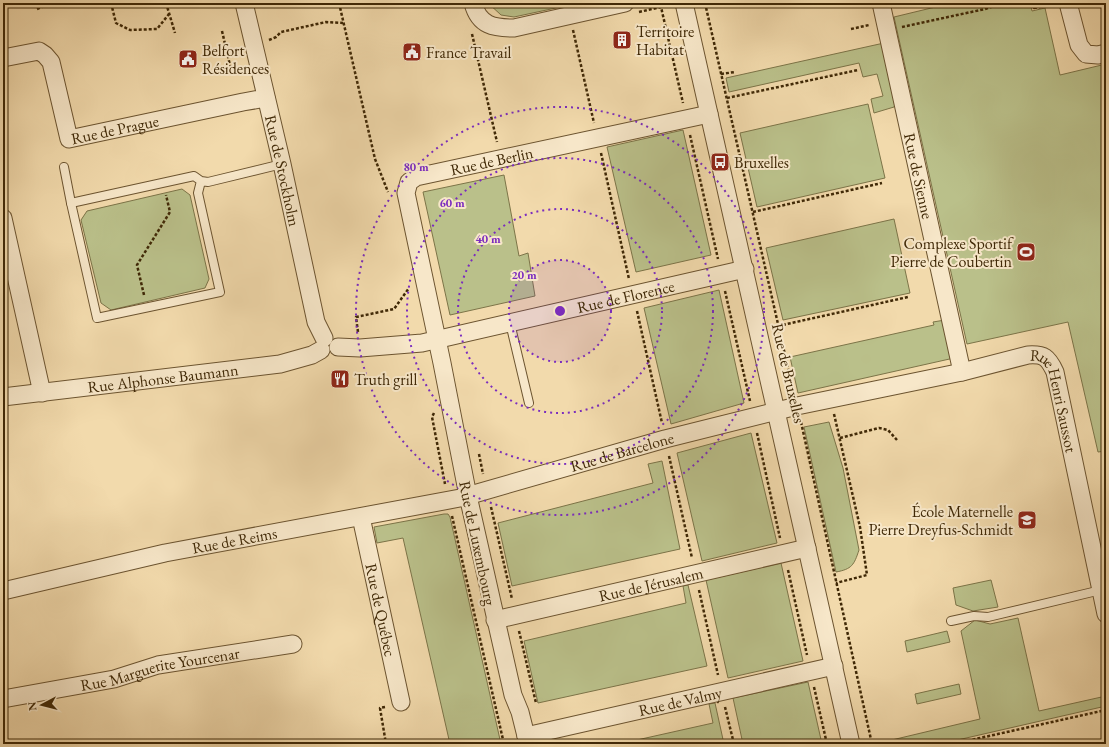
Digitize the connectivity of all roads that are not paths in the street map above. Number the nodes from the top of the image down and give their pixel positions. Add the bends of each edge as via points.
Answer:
1 (244, 3) edge
2 (684, 3) edge
3 (881, 3) edge
4 (1068, 3) edge
5 (624, 6) edge
6 (475, 8) edge
7 (1106, 53) edge
8 (3, 58) edge
9 (266, 98) junction
10 (709, 114) junction
11 (282, 164) junction
12 (64, 167) dead end
13 (201, 181) junction
14 (71, 203) junction
15 (3, 218) edge
16 (744, 269) junction
17 (510, 323) junction
18 (437, 339) junction
19 (323, 344) junction
20 (962, 372) junction
21 (42, 393) junction
22 (3, 397) edge
23 (529, 403) dead end
24 (776, 411) junction
25 (468, 496) junction
26 (360, 517) junction
27 (807, 548) junction
28 (1101, 590) junction
29 (3, 591) edge
30 (1106, 614) edge
31 (495, 620) junction
32 (951, 621) dead end
33 (293, 644) dead end
34 (834, 666) junction
35 (3, 699) edge
36 (401, 702) dead end
37 (532, 738) edge
38 (851, 744) edge

1 - 9 street, Rue de Stockholm
2 - 10 street, Rue de Bruxelles
3 - 20 street, Rue de Sienne
4 - 7 street via 1079,44 1086,54 1098,56
5 - 6 street via 514,28 500,28 488,24
8 - 9 street, Rue de Prague via 38,51 51,62 69,139
9 - 11 street, Rue de Stockholm
10 - 16 street, Rue de Bruxelles
10 - 18 street, Rue de Berlin via 686,119 598,128 501,158 416,177 409,182 406,193
11 - 13 lane via 208,182
11 - 19 street, Rue de Stockholm
12 - 14 lane
13 - 14 lane via 194,176
13 - 14 lane via 198,193 220,292 97,318
15 - 21 street
16 - 17 street, Rue de Florence
16 - 24 street, Rue de Bruxelles
17 - 18 street, Rue de Florence
17 - 23 lane
18 - 19 street via 422,343 360,348 338,347 337,351 329,355 324,354
18 - 25 street, Rue de Luxembourg
19 - 21 street, Rue Alphonse Baumann via 312,355 280,364
20 - 24 street, Rue Henri Saussot
20 - 28 street, Rue Henri Saussot via 1028,355 1037,354 1050,361 1055,372
21 - 22 street, Rue Alphonse Baumann
24 - 25 street, Rue de Barcelone via 665,439
24 - 27 street, Rue de Bruxelles
25 - 26 street, Rue de Reims
25 - 31 street, Rue de Luxembourg
26 - 29 street, Rue de Reims via 165,553
26 - 36 street, Rue de Québec
27 - 31 street, Rue de Jérusalem
27 - 34 street, Rue de Bruxelles
28 - 30 street, Rue Henri Saussot
28 - 32 lane via 988,617 974,616
31 - 37 street, Rue de Luxembourg via 513,695
33 - 35 street, Rue Marguerite Yourcenar via 158,665 114,679
34 - 37 street, Rue de Valmy
34 - 38 street, Rue de Bruxelles

